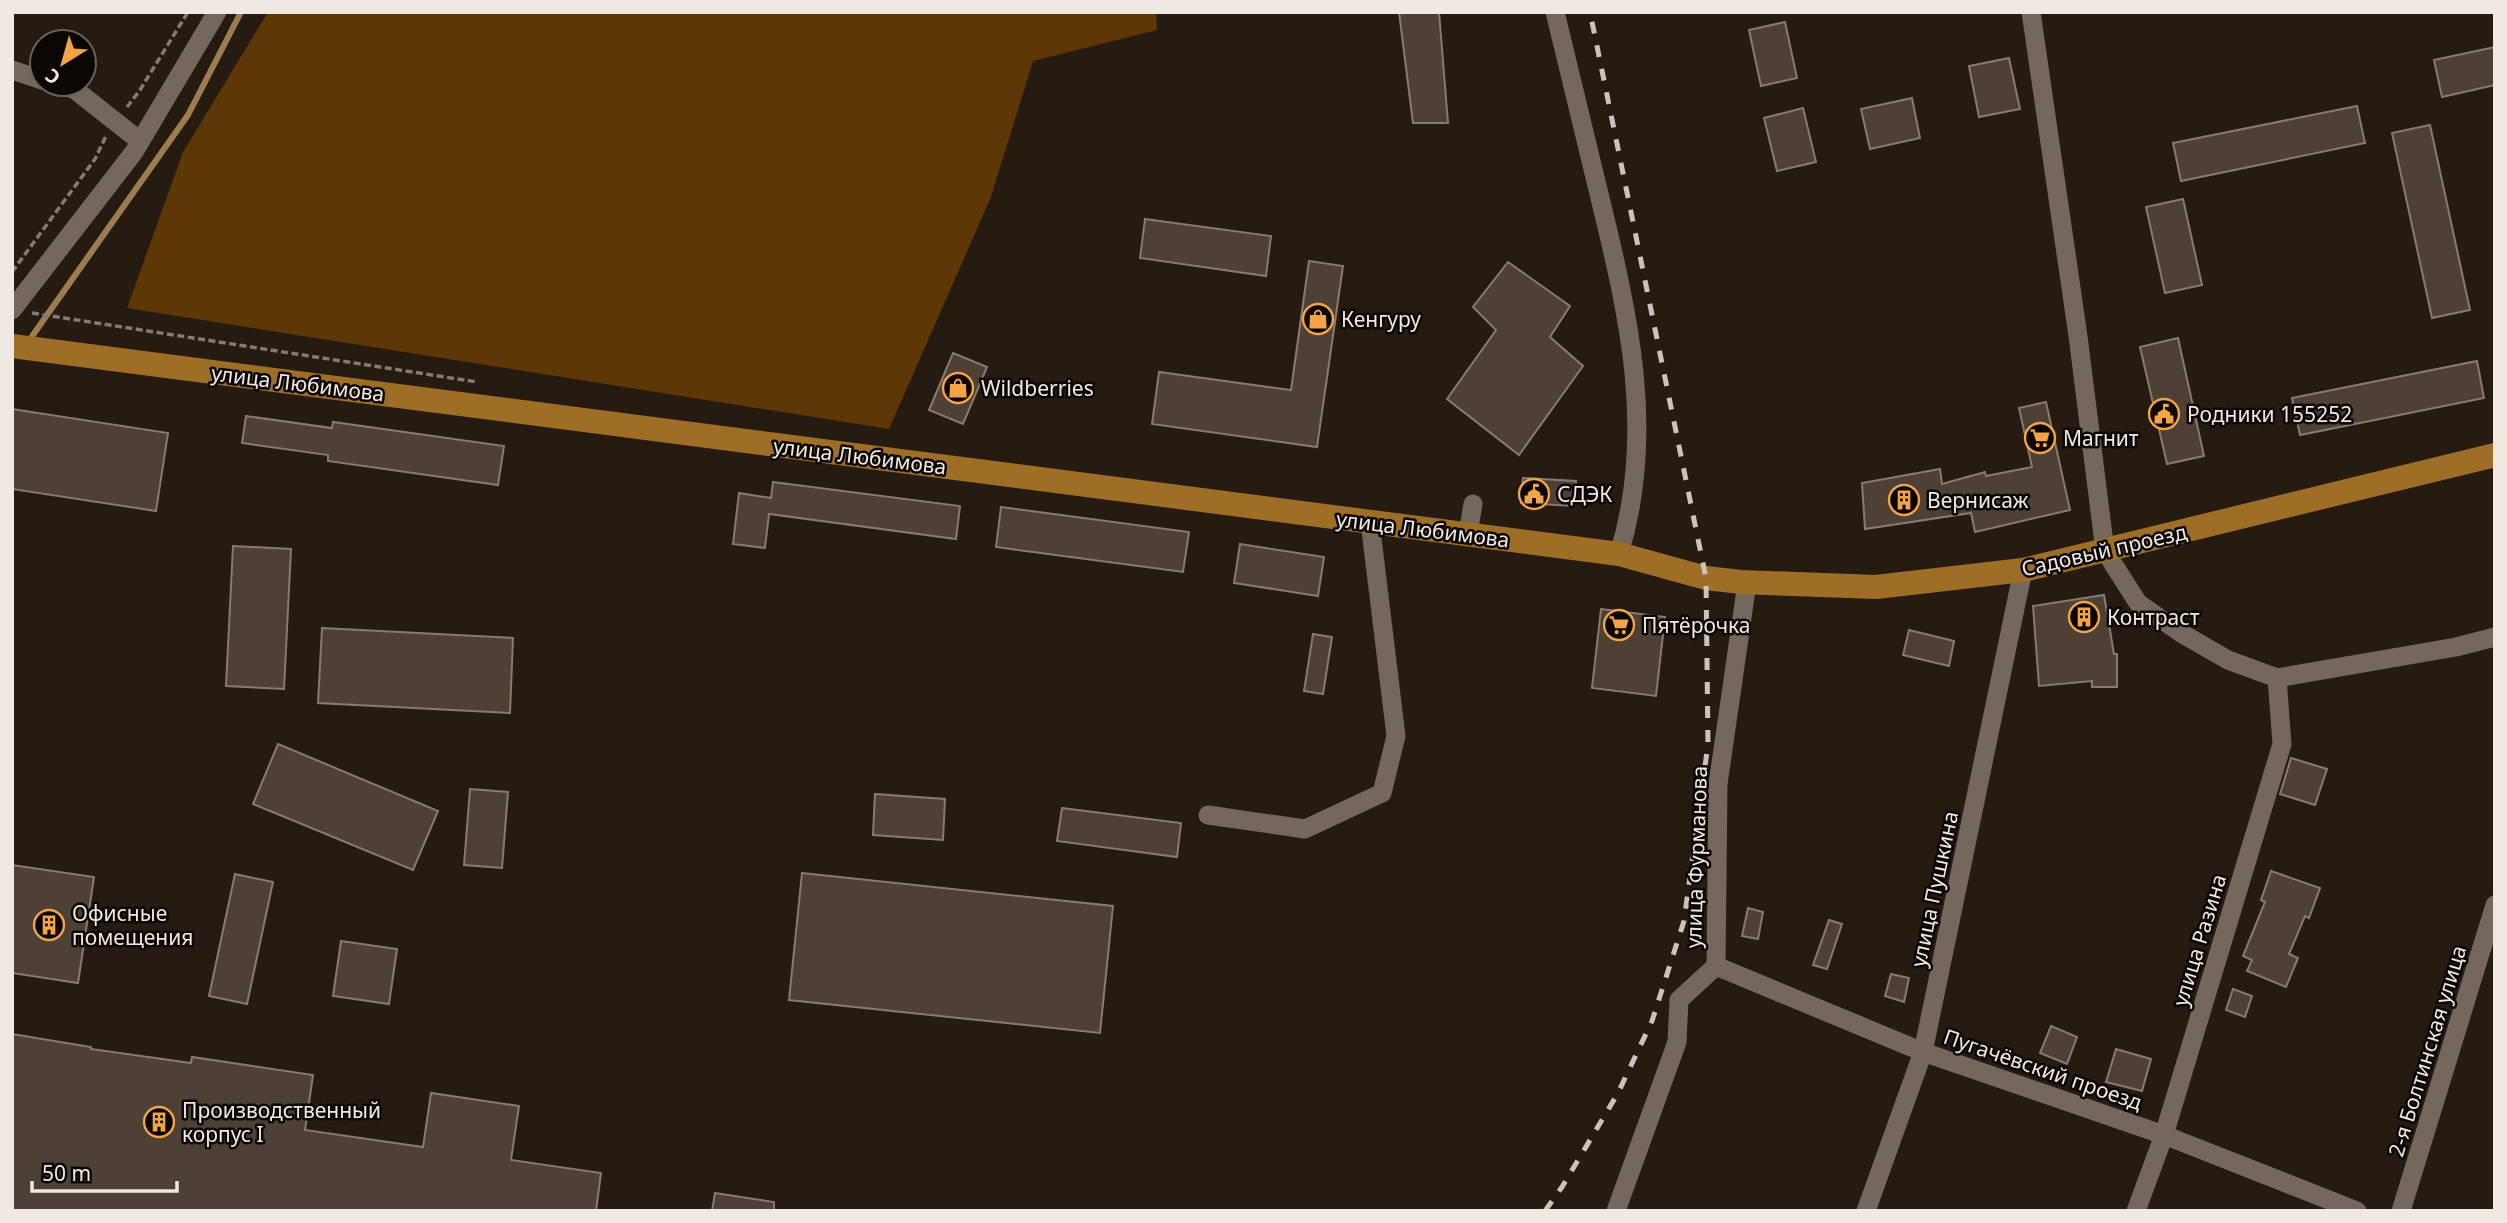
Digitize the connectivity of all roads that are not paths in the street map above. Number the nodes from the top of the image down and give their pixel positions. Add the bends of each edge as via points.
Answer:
1 (217, 12) edge
2 (1555, 12) edge
3 (2031, 12) edge
4 (85, 98) edge
5 (140, 141) junction
6 (12, 310) edge
7 (23, 347) edge
8 (2495, 455) edge
9 (1473, 503) dead end
10 (1370, 522) junction
11 (1468, 534) junction
12 (2105, 551) junction
13 (1619, 554) junction
14 (2023, 570) junction
15 (1706, 578) joint
16 (1747, 583) junction
17 (2495, 637) edge
18 (2277, 678) junction
19 (1208, 815) dead end
20 (2495, 905) edge
21 (1716, 966) junction
22 (1923, 1052) junction
23 (2164, 1135) junction
24 (1616, 1211) edge
25 (1866, 1211) edge
26 (2136, 1211) edge
27 (2357, 1211) edge
28 (2401, 1211) edge

1 - 5 street
2 - 13 street via 1632,345 1638,439
3 - 12 street
4 - 5 street
5 - 6 street
7 - 10 main road, улица Любимова
8 - 12 main road, Садовый проезд
9 - 11 street
10 - 11 main road, улица Любимова
10 - 19 street via 1396,736 1382,793 1305,829
11 - 13 main road, улица Любимова
12 - 14 main road, Садовый проезд
12 - 18 street via 2138,604 2228,660
13 - 15 main road, улица Любимова
14 - 16 main road, Садовый проезд via 1876,587
14 - 22 street, улица Пушкина
15 - 16 main road, Садовый проезд
16 - 21 street, улица Фурманова via 1718,784
17 - 18 street
18 - 23 street, улица Разина via 2283,744
20 - 28 street, 2-я Болтинская улица
21 - 22 street, Пугачёвский проезд
21 - 24 street via 1679,1000 1677,1042
22 - 23 street, Пугачёвский проезд
22 - 25 street, улица Пушкина
23 - 26 street, улица Разина
23 - 27 street, Пугачёвский проезд

